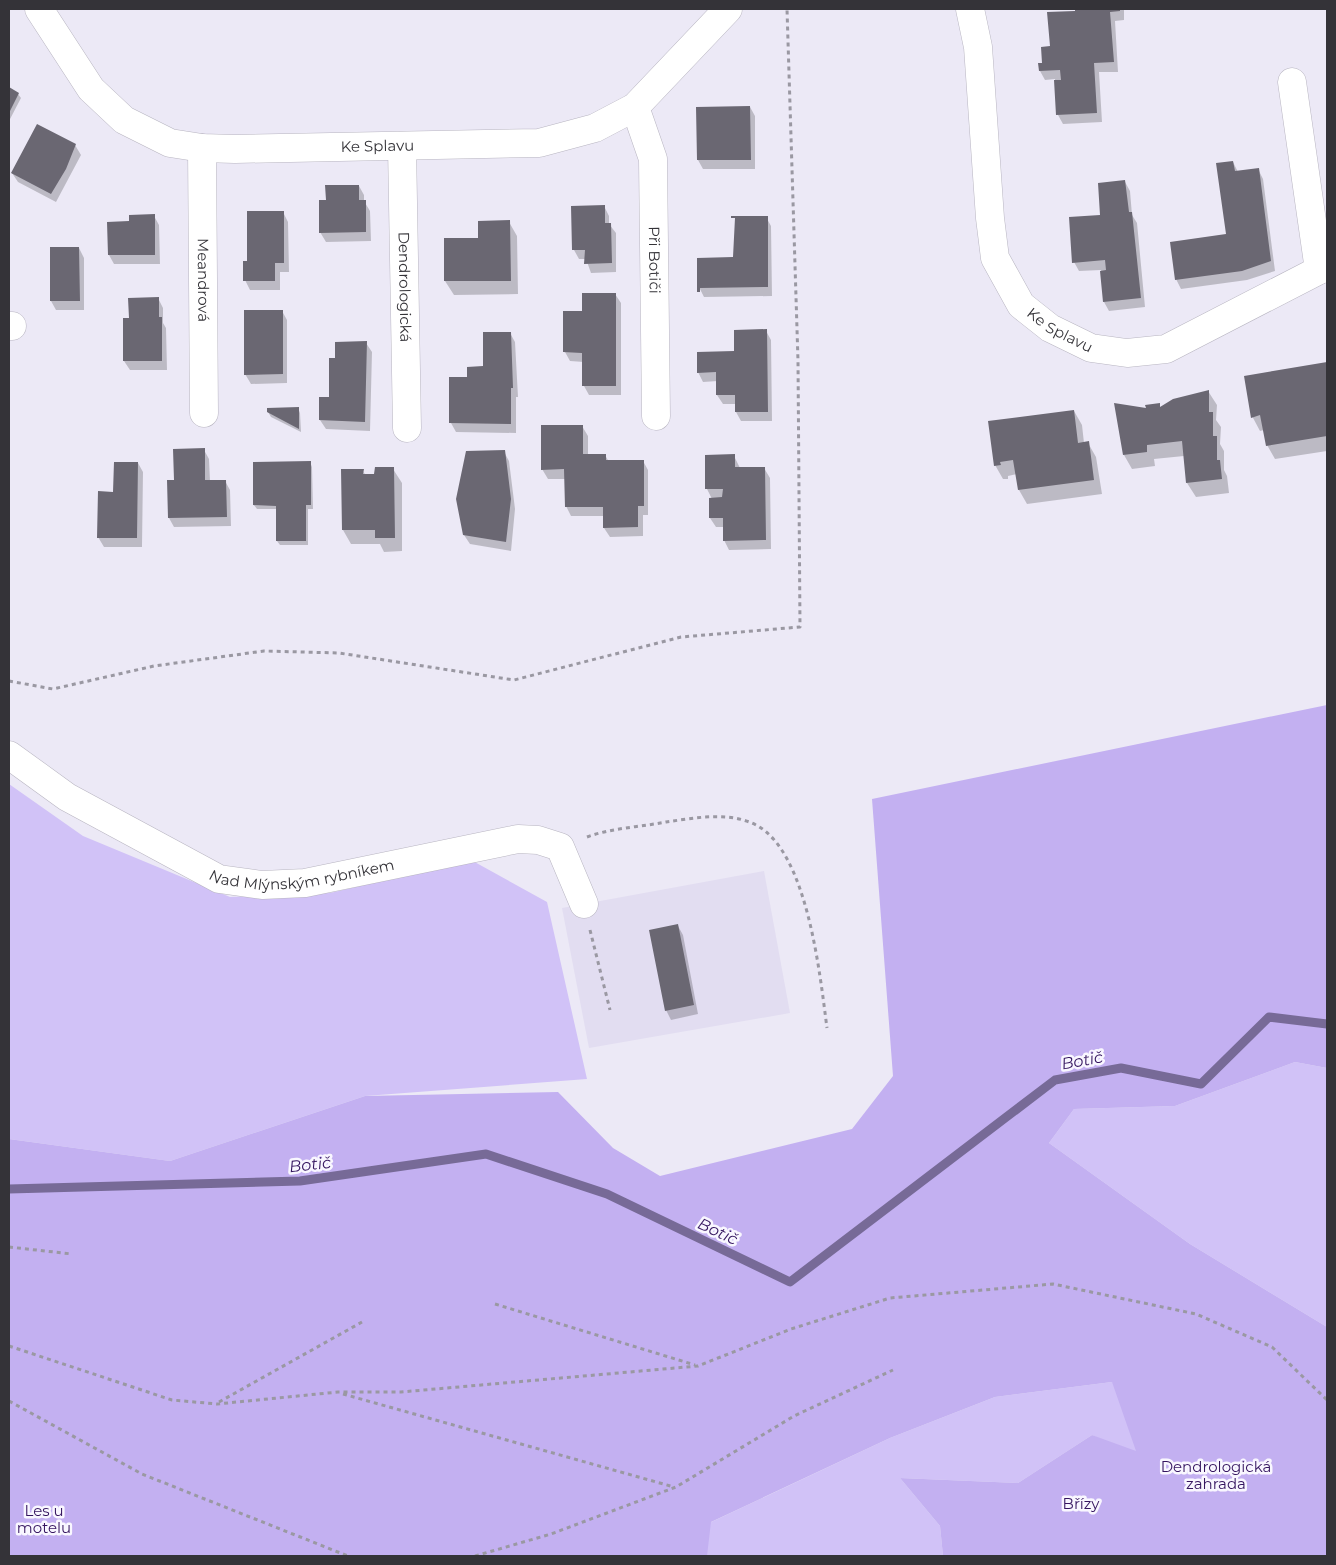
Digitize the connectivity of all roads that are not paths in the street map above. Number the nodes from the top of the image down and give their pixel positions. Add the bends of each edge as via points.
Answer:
1 (39, 9) edge
2 (728, 9) edge
3 (970, 9) edge
4 (1292, 82) dead end
5 (635, 107) junction
6 (402, 146) junction
7 (202, 148) junction
8 (1323, 268) edge
9 (204, 413) dead end
10 (656, 416) dead end
11 (408, 428) dead end
12 (9, 755) edge
13 (584, 904) road end

1 - 7 street, Ke Splavu via 91,89 124,120 170,143
2 - 5 street, Ke Splavu
3 - 8 street, Ke Splavu via 978,47 995,258 1022,305 1050,328 1091,348 1127,353 1166,349
4 - 8 street
5 - 6 street, Ke Splavu via 594,128 539,143
5 - 10 street, Při Botiči via 653,159
6 - 7 street, Ke Splavu
6 - 11 street, Dendrologická
7 - 9 street, Meandrová
12 - 13 street, Nad Mlýnským rybníkem via 67,797 219,879 262,885 306,883 518,839 538,840 560,847

